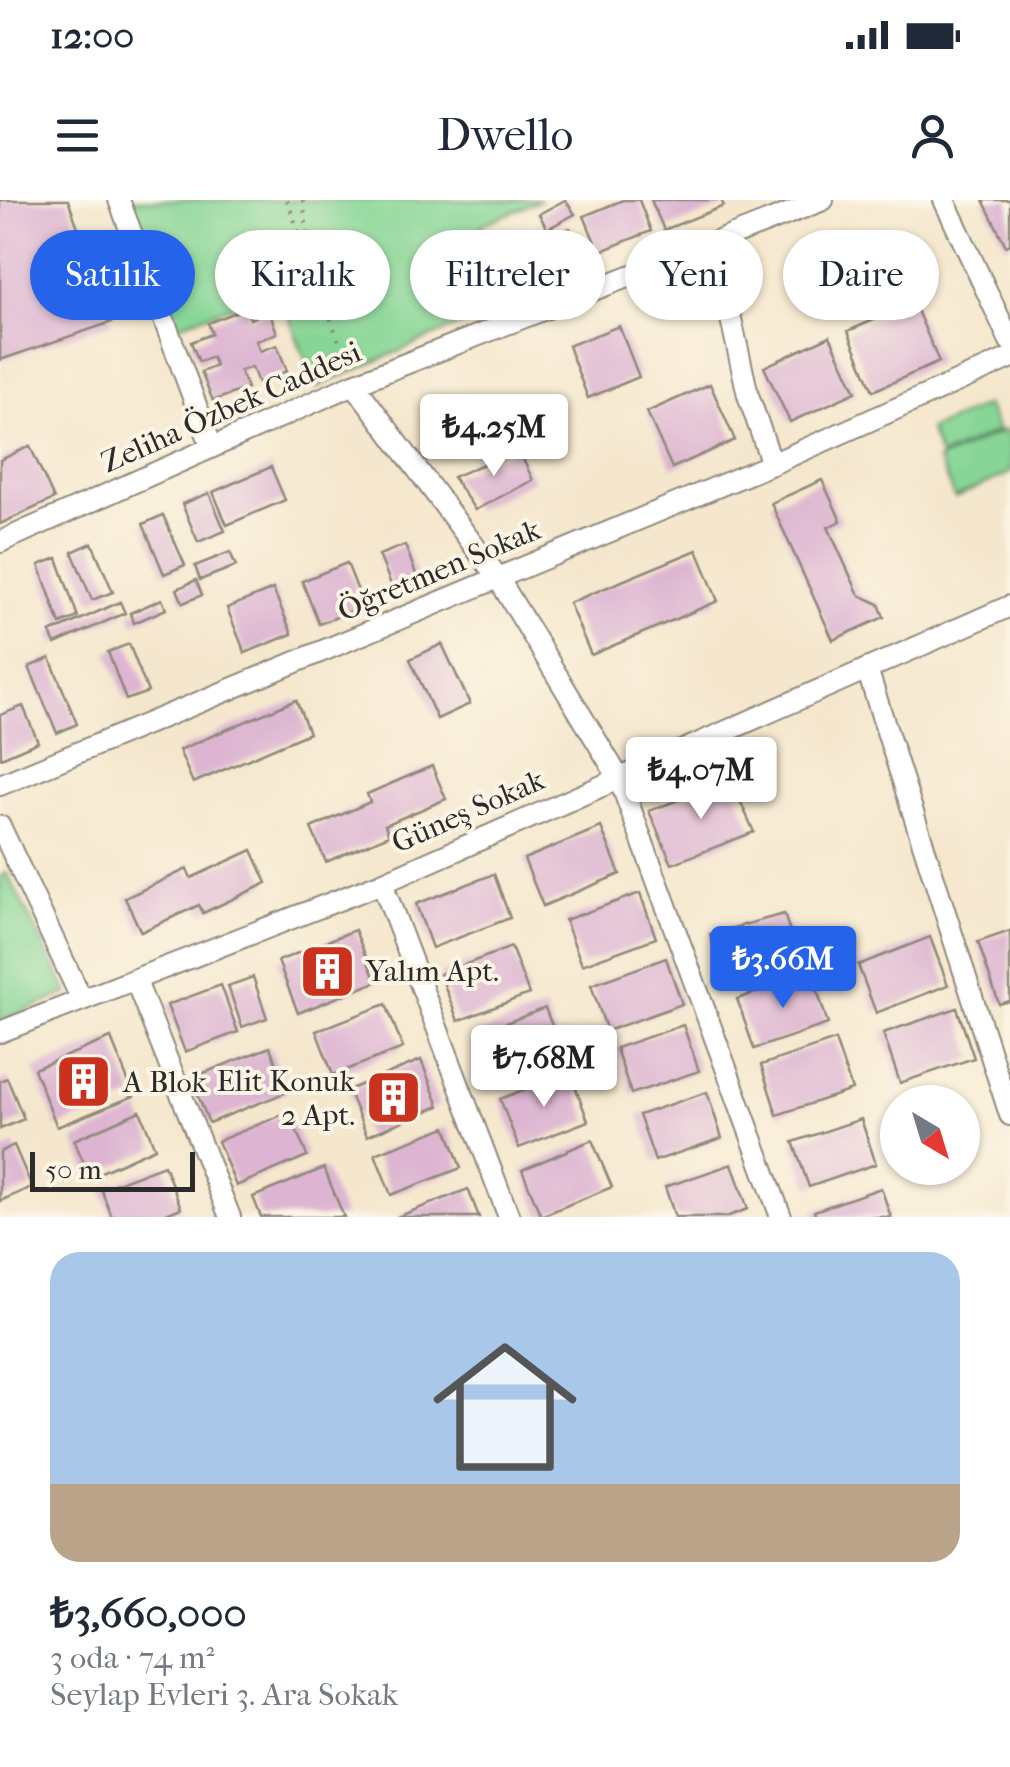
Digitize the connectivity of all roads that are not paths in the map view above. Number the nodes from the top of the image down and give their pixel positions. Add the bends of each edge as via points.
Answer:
1 (118, 200) edge
2 (822, 200) edge
3 (944, 200) edge
4 (748, 230) edge
5 (625, 279) edge
6 (731, 320) edge
7 (1010, 341) edge
8 (1010, 358) edge
9 (354, 384) junction
10 (211, 446) junction
11 (772, 464) junction
12 (0, 542) edge
13 (498, 578) junction
14 (1010, 606) edge
15 (867, 669) junction
16 (619, 778) junction
17 (0, 785) edge
18 (0, 826) edge
19 (382, 883) junction
20 (135, 978) junction
21 (82, 1000) junction
22 (0, 1032) edge
23 (1010, 1115) edge
24 (230, 1217) edge
25 (509, 1217) edge
26 (782, 1217) edge

1 - 10 street
2 - 4 street, Zeliha Özbek Caddesi
3 - 7 street
5 - 9 street, Zeliha Özbek Caddesi
6 - 11 street
8 - 11 street, Öğretmen Sokak
9 - 10 street, Zeliha Özbek Caddesi
9 - 13 street
10 - 12 street, Zeliha Özbek Caddesi
11 - 13 street, Öğretmen Sokak
13 - 16 street
13 - 17 street, Öğretmen Sokak
14 - 15 street, Güneş Sokak
15 - 16 street, Güneş Sokak
15 - 23 street
16 - 19 street, Güneş Sokak
16 - 26 street
18 - 21 street
19 - 20 street, Güneş Sokak
19 - 25 street
20 - 21 street, Güneş Sokak
20 - 24 street
21 - 22 street, Güneş Sokak

